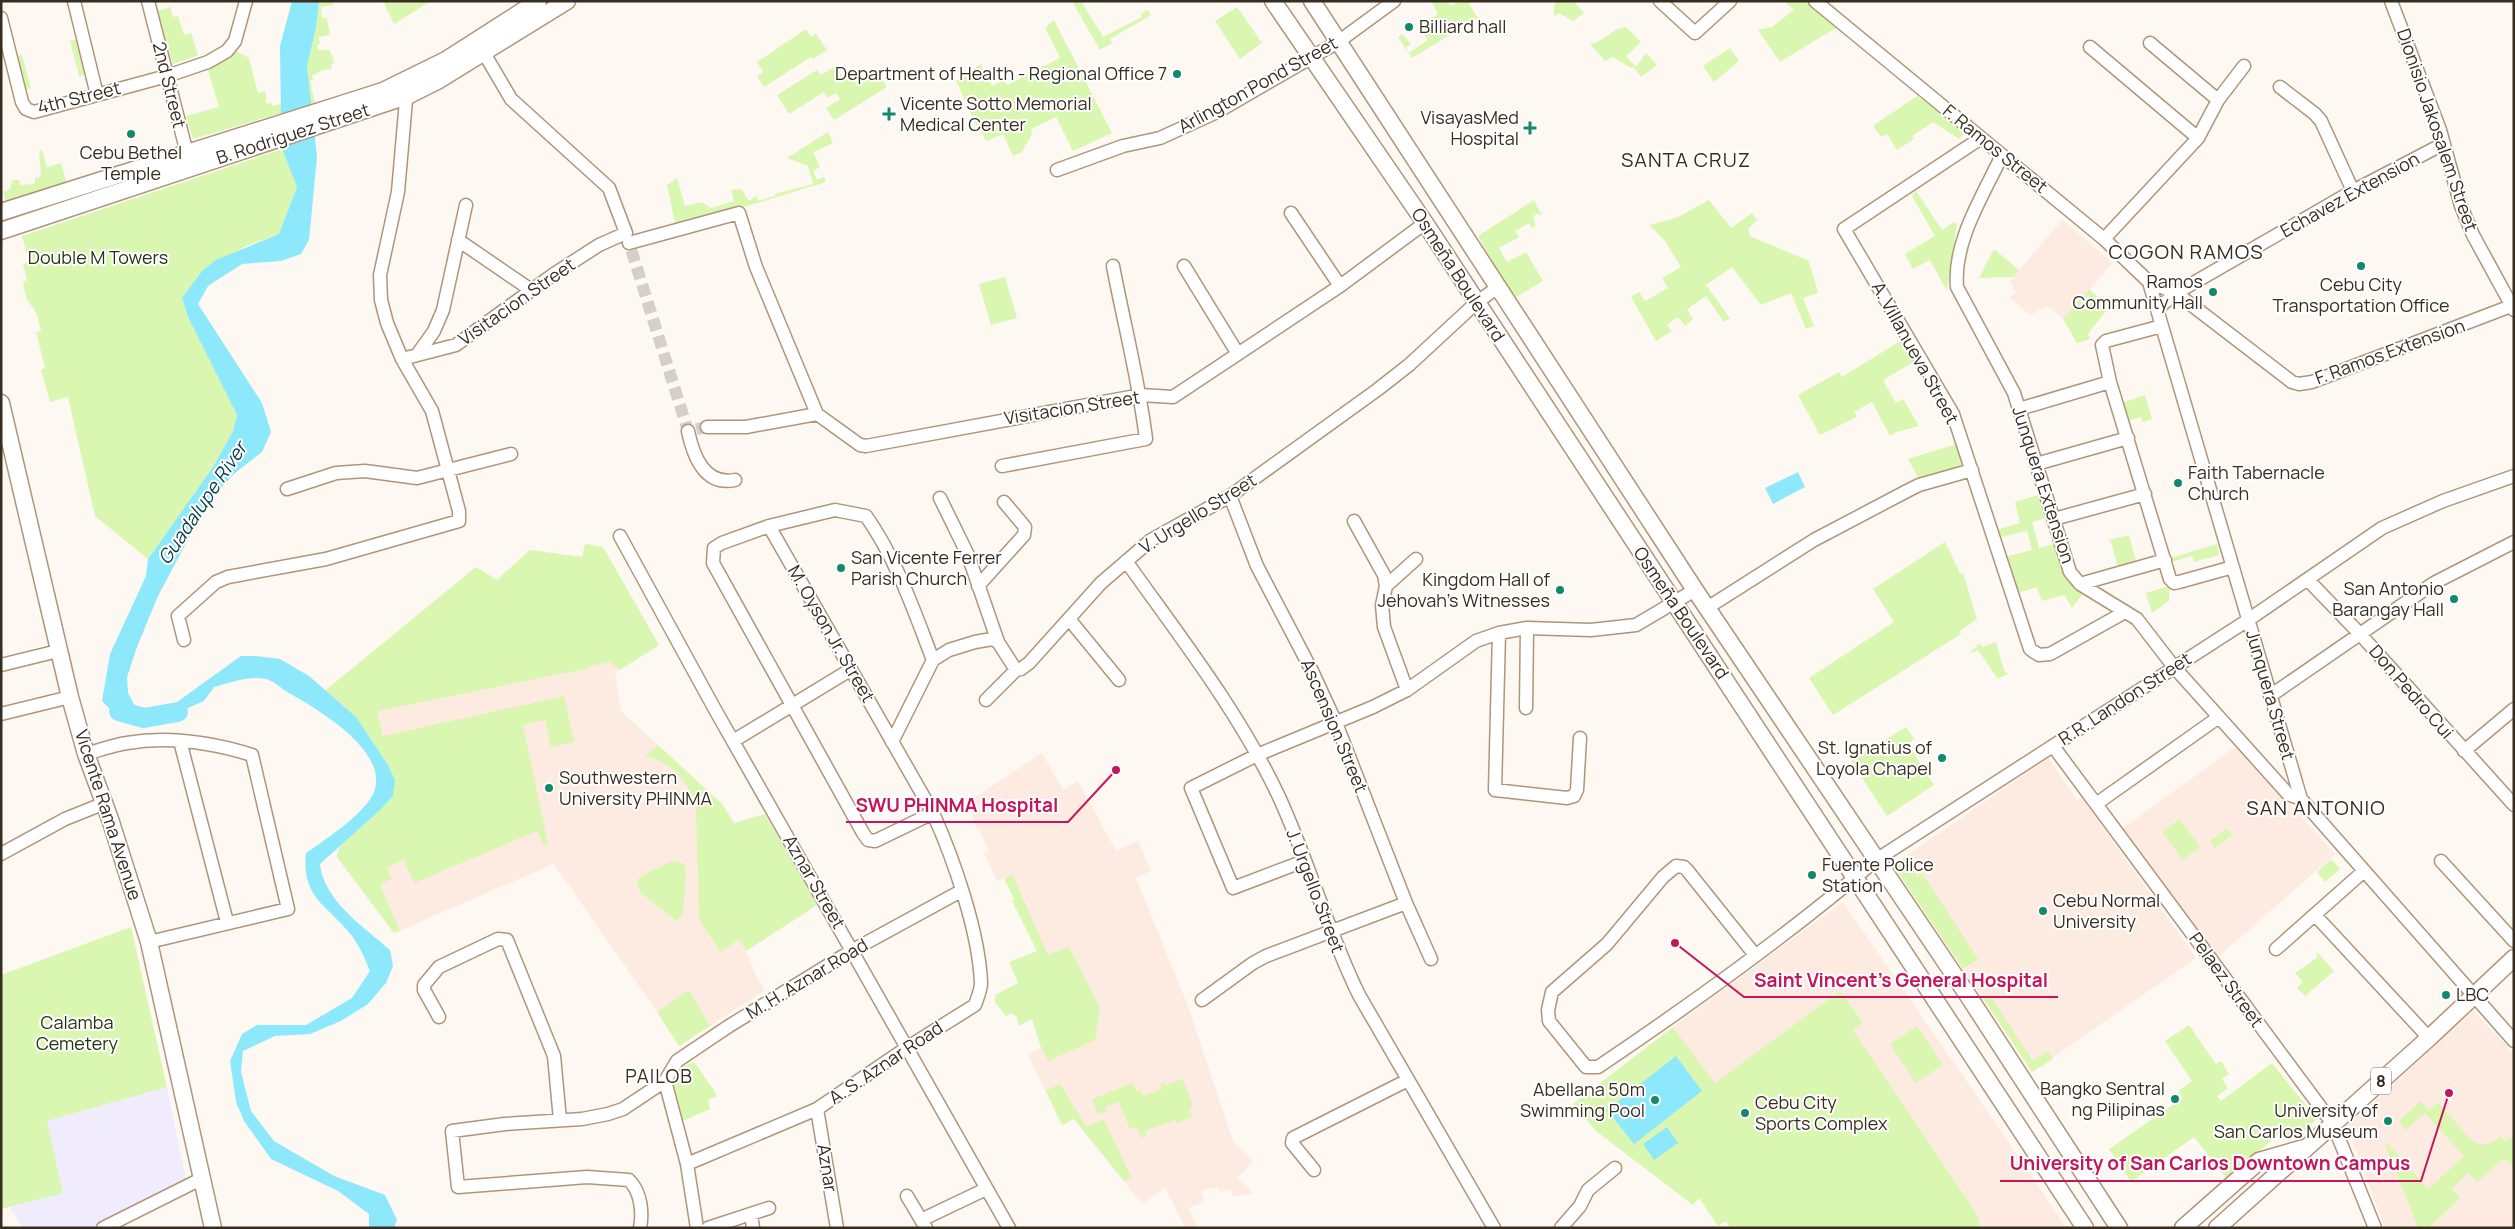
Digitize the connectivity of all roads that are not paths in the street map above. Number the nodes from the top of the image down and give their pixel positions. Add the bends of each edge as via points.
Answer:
1 (74, 1) edge
2 (148, 1) edge
3 (246, 1) edge
4 (538, 1) edge
5 (567, 1) edge
6 (1273, 1) edge
7 (1312, 1) edge
8 (1394, 1) edge
9 (1660, 1) edge
10 (1730, 1) edge
11 (1815, 1) edge
12 (2391, 1) edge
13 (1, 18) edge
14 (1338, 42) junction
15 (2150, 43) dead end
16 (2090, 47) dead end
17 (484, 53) junction
18 (1311, 58) junction
19 (2244, 66) dead end
20 (167, 76) junction
21 (2280, 87) dead end
22 (407, 89) junction
23 (98, 95) junction
24 (2218, 100) junction
25 (1981, 138) junction
26 (2198, 138) junction
27 (2443, 144) junction
28 (2002, 155) junction
29 (189, 161) junction
30 (1057, 170) dead end
31 (2353, 191) junction
32 (466, 205) dead end
33 (1, 212) edge
34 (1290, 213) dead end
35 (1425, 223) junction
36 (1, 231) edge
37 (628, 238) junction
38 (2104, 239) junction
39 (458, 240) junction
40 (1114, 266) dead end
41 (1184, 266) dead end
42 (2150, 282) junction
43 (1340, 286) junction
44 (1498, 287) junction
45 (530, 290) junction
46 (2176, 293) junction
47 (1476, 303) junction
48 (2513, 308) edge
49 (2157, 309) junction
50 (2162, 326) junction
51 (1238, 354) junction
52 (417, 355) junction
53 (402, 359) junction
54 (2110, 382) junction
55 (1141, 395) junction
56 (1, 403) edge
57 (2019, 410) junction
58 (817, 414) junction
59 (707, 427) tunnel mouth
60 (5, 430) edge
61 (688, 430) dead end
62 (2128, 438) junction
63 (511, 454) dead end
64 (2036, 464) junction
65 (1002, 466) dead end
66 (1972, 470) junction
67 (449, 471) junction
68 (2514, 476) edge
69 (735, 480) dead end
70 (287, 489) dead end
71 (2145, 494) junction
72 (1230, 496) junction
73 (940, 498) dead end
74 (1004, 502) dead end
75 (2054, 519) junction
76 (1354, 521) dead end
77 (769, 526) junction
78 (620, 536) dead end
79 (2514, 542) edge
80 (1416, 559) dead end
81 (2165, 560) junction
82 (1126, 561) junction
83 (2233, 567) junction
84 (2308, 580) junction
85 (2080, 584) junction
86 (978, 586) junction
87 (1386, 586) junction
88 (1695, 590) junction
89 (1675, 604) junction
90 (1707, 608) junction
91 (2125, 612) junction
92 (1068, 619) junction
93 (2248, 620) junction
94 (1527, 628) junction
95 (1499, 633) junction
96 (2360, 634) junction
97 (184, 640) dead end
98 (998, 642) junction
99 (58, 651) junction
100 (933, 660) junction
101 (1, 665) edge
102 (2174, 667) junction
103 (850, 670) junction
104 (1016, 670) junction
105 (1119, 680) dead end
106 (1407, 690) junction
107 (2270, 696) junction
108 (70, 697) junction
109 (986, 700) dead end
110 (793, 704) junction
111 (1526, 708) dead end
112 (2514, 709) edge
113 (1, 714) edge
114 (2219, 717) junction
115 (1336, 723) junction
116 (1580, 738) dead end
117 (180, 741) junction
118 (732, 741) junction
119 (892, 742) junction
120 (2053, 746) junction
121 (2464, 751) junction
122 (86, 754) junction
123 (1257, 755) junction
124 (2301, 799) junction
125 (105, 803) junction
126 (2096, 804) junction
127 (2514, 805) edge
128 (933, 814) junction
129 (1, 854) edge
130 (1876, 860) junction
131 (1304, 861) junction
132 (2441, 861) dead end
133 (2364, 872) junction
134 (1855, 878) junction
135 (961, 891) junction
136 (1406, 903) junction
137 (2315, 915) junction
138 (227, 922) junction
139 (1331, 932) junction
140 (2514, 941) edge
141 (149, 942) junction
142 (2276, 949) dead end
143 (853, 950) junction
144 (1755, 955) junction
145 (2514, 958) edge
146 (1431, 959) dead end
147 (2475, 996) junction
148 (1202, 1000) dead end
149 (439, 1018) dead end
150 (2429, 1038) junction
151 (2514, 1041) edge
152 (908, 1046) junction
153 (666, 1081) junction
154 (1406, 1081) junction
155 (817, 1109) junction
156 (560, 1120) junction
157 (2333, 1124) junction
158 (2307, 1148) junction
159 (687, 1164) junction
160 (1615, 1168) dead end
161 (1314, 1170) dead end
162 (202, 1178) junction
163 (986, 1189) junction
164 (907, 1196) dead end
165 (769, 1208) dead end
166 (751, 1214) junction
167 (924, 1224) edge
168 (103, 1228) edge
169 (213, 1228) edge
170 (640, 1228) edge
171 (697, 1228) edge
172 (708, 1228) edge
173 (753, 1228) edge
174 (837, 1228) edge
175 (1009, 1228) edge
176 (1494, 1228) edge
177 (1561, 1228) edge
178 (2084, 1228) edge
179 (2119, 1228) edge
180 (2183, 1228) edge
181 (2216, 1228) edge
182 (2375, 1228) edge

1 - 23 street
2 - 20 street, 2nd Street
3 - 20 street, 4th Street via 235,41 227,51 208,62
4 - 22 main road, B. Rodriguez Street
5 - 17 main road, B. Rodriguez Street
6 - 18 main road, Osmeña Boulevard
7 - 14 main road, Osmeña Boulevard
8 - 14 street, Arlington Pond Street
9 - 10 street via 1695,33
11 - 25 street, F. Ramos Street
12 - 27 street, Dionisio Jakosalem Street
13 - 23 street, 4th Street via 26,109 34,112
14 - 18 street, Arlington Pond Street
14 - 44 main road, Osmeña Boulevard
15 - 24 street
16 - 26 street
17 - 22 main road, B. Rodriguez Street
17 - 37 street via 511,99 609,188
18 - 30 street, Arlington Pond Street via 1217,112 1160,138 1123,146
18 - 35 main road, Osmeña Boulevard
19 - 24 street
20 - 23 street, 4th Street
20 - 29 street, 2nd Street
21 - 31 street via 2321,121
22 - 29 main road, B. Rodriguez Street
22 - 53 street via 398,192 380,275 381,300
24 - 26 street
25 - 28 street, F. Ramos Street
25 - 66 street, A. Villanueva Street via 1844,229 1953,414
26 - 38 street
27 - 31 street, Echavez Extension
27 - 48 street, Dionisio Jakosalem Street via 2470,228
28 - 38 street, F. Ramos Street
28 - 57 street, Junquera Extension via 1963,240 1956,278 1957,287 2014,393
29 - 33 main road, B. Rodriguez Street
29 - 36 main road, B. Rodriguez Street
31 - 46 street, Echavez Extension
32 - 39 street
34 - 43 street
35 - 43 street, Visitacion Street
35 - 47 main road, Osmeña Boulevard
37 - 45 street, Visitacion Street via 599,245
37 - 58 street, Visitacion Street via 739,213 756,267
38 - 42 street, F. Ramos Street
39 - 45 street
39 - 52 street via 443,310 434,331
40 - 55 street via 1129,351
41 - 51 street
42 - 46 street, F. Ramos Street
42 - 49 street, Junquera Street
43 - 51 street, Visitacion Street
44 - 47 street, V. Urgello Street
44 - 88 main road, Osmeña Boulevard
45 - 52 street, Visitacion Street via 456,345
46 - 48 street, F. Ramos Extension via 2292,382 2299,384
46 - 49 street, Echavez Extension
47 - 72 street, V. Urgello Street via 1377,390
47 - 89 main road, Osmeña Boulevard
49 - 50 street, Junquera Street
50 - 54 street via 2106,341 2102,345
50 - 83 street, Junquera Street
51 - 55 street, Visitacion Street via 1173,397
52 - 53 street, Visitacion Street
53 - 67 street via 432,411
54 - 57 street
54 - 62 street
55 - 58 street, Visitacion Street via 866,446
55 - 65 street via 1146,439
56 - 60 main road, Vicente Rama Avenue
57 - 64 street, Junquera Extension
58 - 59 street via 746,427
60 - 99 main road, Vicente Rama Avenue
61 - 69 street via 692,453 700,467 712,477 726,482
62 - 64 street
62 - 71 street
63 - 67 street
64 - 75 street, Junquera Extension
66 - 90 street via 1907,491 1814,540
66 - 91 street, A. Villanueva Street via 2030,649 2039,655 2050,654
67 - 70 street via 417,478 365,471 336,474
67 - 97 street via 459,520 326,559 228,576 216,582 178,616
68 - 84 street, R.R. Landon Street via 2442,501 2382,528
71 - 75 street
71 - 81 street
72 - 82 street, V. Urgello Street via 1151,540
72 - 115 street, Ascension Street via 1257,566
73 - 86 street via 968,555
74 - 86 street via 1025,527 1024,535
75 - 85 street, Junquera Extension via 2070,572
76 - 87 street via 1378,561
77 - 100 street via 835,510 866,516 895,565
77 - 103 street, M. Oyson Jr. Street
77 - 110 street via 714,548 713,563
78 - 118 street, Aznar Street
79 - 96 street via 2434,583
80 - 87 street
81 - 83 street via 2174,583
81 - 85 street
82 - 92 street, V. Urgello Street
82 - 123 street, J. Urgello Street via 1190,651
83 - 93 street, Junquera Street
84 - 93 street, R.R. Landon Street
84 - 96 street, Don Pedro Cui
85 - 91 street, Junquera Extension
86 - 98 street
87 - 106 street via 1382,605 1384,627
88 - 89 street
88 - 90 main road, Osmeña Boulevard
89 - 94 street via 1636,625 1591,630
89 - 134 main road, Osmeña Boulevard
90 - 130 main road, Osmeña Boulevard
91 - 102 street, Junquera Extension via 2137,620
92 - 104 street, V. Urgello Street via 1029,663
92 - 105 street
93 - 102 street, R.R. Landon Street
93 - 107 street, Junquera Street
94 - 95 street
94 - 111 street
95 - 106 street via 1476,641
95 - 116 street via 1495,790 1567,798 1574,796
96 - 107 street
96 - 121 street, Don Pedro Cui
98 - 100 street via 992,639 975,642 949,650
98 - 104 street
99 - 101 street
99 - 108 main road, Vicente Rama Avenue
100 - 119 street
102 - 114 street, Junquera Extension
102 - 120 street, R.R. Landon Street
103 - 110 street
103 - 119 street, M. Oyson Jr. Street
104 - 109 street, V. Urgello Street
106 - 115 street
107 - 124 street, Junquera Street
108 - 113 street
108 - 122 main road, Vicente Rama Avenue
110 - 118 street
110 - 128 street via 868,840 882,839
112 - 121 street
114 - 124 street, Junquera Extension via 2288,794
114 - 126 street
115 - 123 street
115 - 136 street, Ascension Street
117 - 122 street via 128,743
117 - 138 street
117 - 138 street via 218,744 252,755 288,909
118 - 143 street, Aznar Street
119 - 128 street, M. Oyson Jr. Street
120 - 126 street, Pelaez Street
120 - 130 street, R.R. Landon Street
121 - 127 street, Don Pedro Cui
122 - 125 main road, Vicente Rama Avenue
123 - 131 street, J. Urgello Street via 1280,799
123 - 131 street via 1191,788 1233,888
124 - 133 street, Junquera Street
125 - 129 street via 65,819
125 - 141 main road, Vicente Rama Avenue
126 - 157 street, Pelaez Street
128 - 135 street, A. S. Aznar Road
130 - 134 street, R.R. Landon Street
130 - 179 main road, Osmeña Boulevard
131 - 139 street, J. Urgello Street
132 - 140 street
133 - 137 street
133 - 147 street, Junquera Street
134 - 144 street, R.R. Landon Street
134 - 178 main road, Osmeña Boulevard
135 - 143 street, M. H. Aznar Road
135 - 152 street, A. S. Aznar Road via 972,930 981,985 975,1005
136 - 139 street
136 - 146 street, Ascension Street
137 - 142 street
137 - 150 street
138 - 141 street
139 - 148 street via 1260,959
139 - 154 street, J. Urgello Street via 1359,996
141 - 162 main road, Vicente Rama Avenue
143 - 152 street, Aznar Street
143 - 153 street, M. H. Aznar Road via 677,1061
144 - 144 street, R.R. Landon Street via 1598,1067 1586,1067 1550,1021 1548,1010 1552,992 1608,944 1676,866 1687,870
145 - 147 main road, 8
147 - 150 main road, 8
147 - 151 street, Junquera Street
149 - 156 street via 424,985 439,967 498,939 507,940 554,1056
150 - 157 main road, 8
152 - 155 street, A. S. Aznar Road
152 - 163 street, Aznar Street
153 - 156 street via 623,1109
153 - 159 street
154 - 161 street via 1293,1138 1292,1143
154 - 176 street, J. Urgello Street
155 - 159 street, A. S. Aznar Road
155 - 174 street, Aznar
156 - 170 street via 452,1131 458,1187 587,1177 629,1180 638,1197 642,1217
157 - 158 main road, 8
157 - 182 street, Pelaez Street
158 - 180 main road via 2259,1161
158 - 181 main road, 8
159 - 171 street
160 - 177 street via 1588,1190 1580,1206
162 - 168 street
162 - 169 main road, Vicente Rama Avenue
163 - 167 street
163 - 175 street, Aznar Street
164 - 167 street
165 - 166 street
166 - 172 street
166 - 173 street

